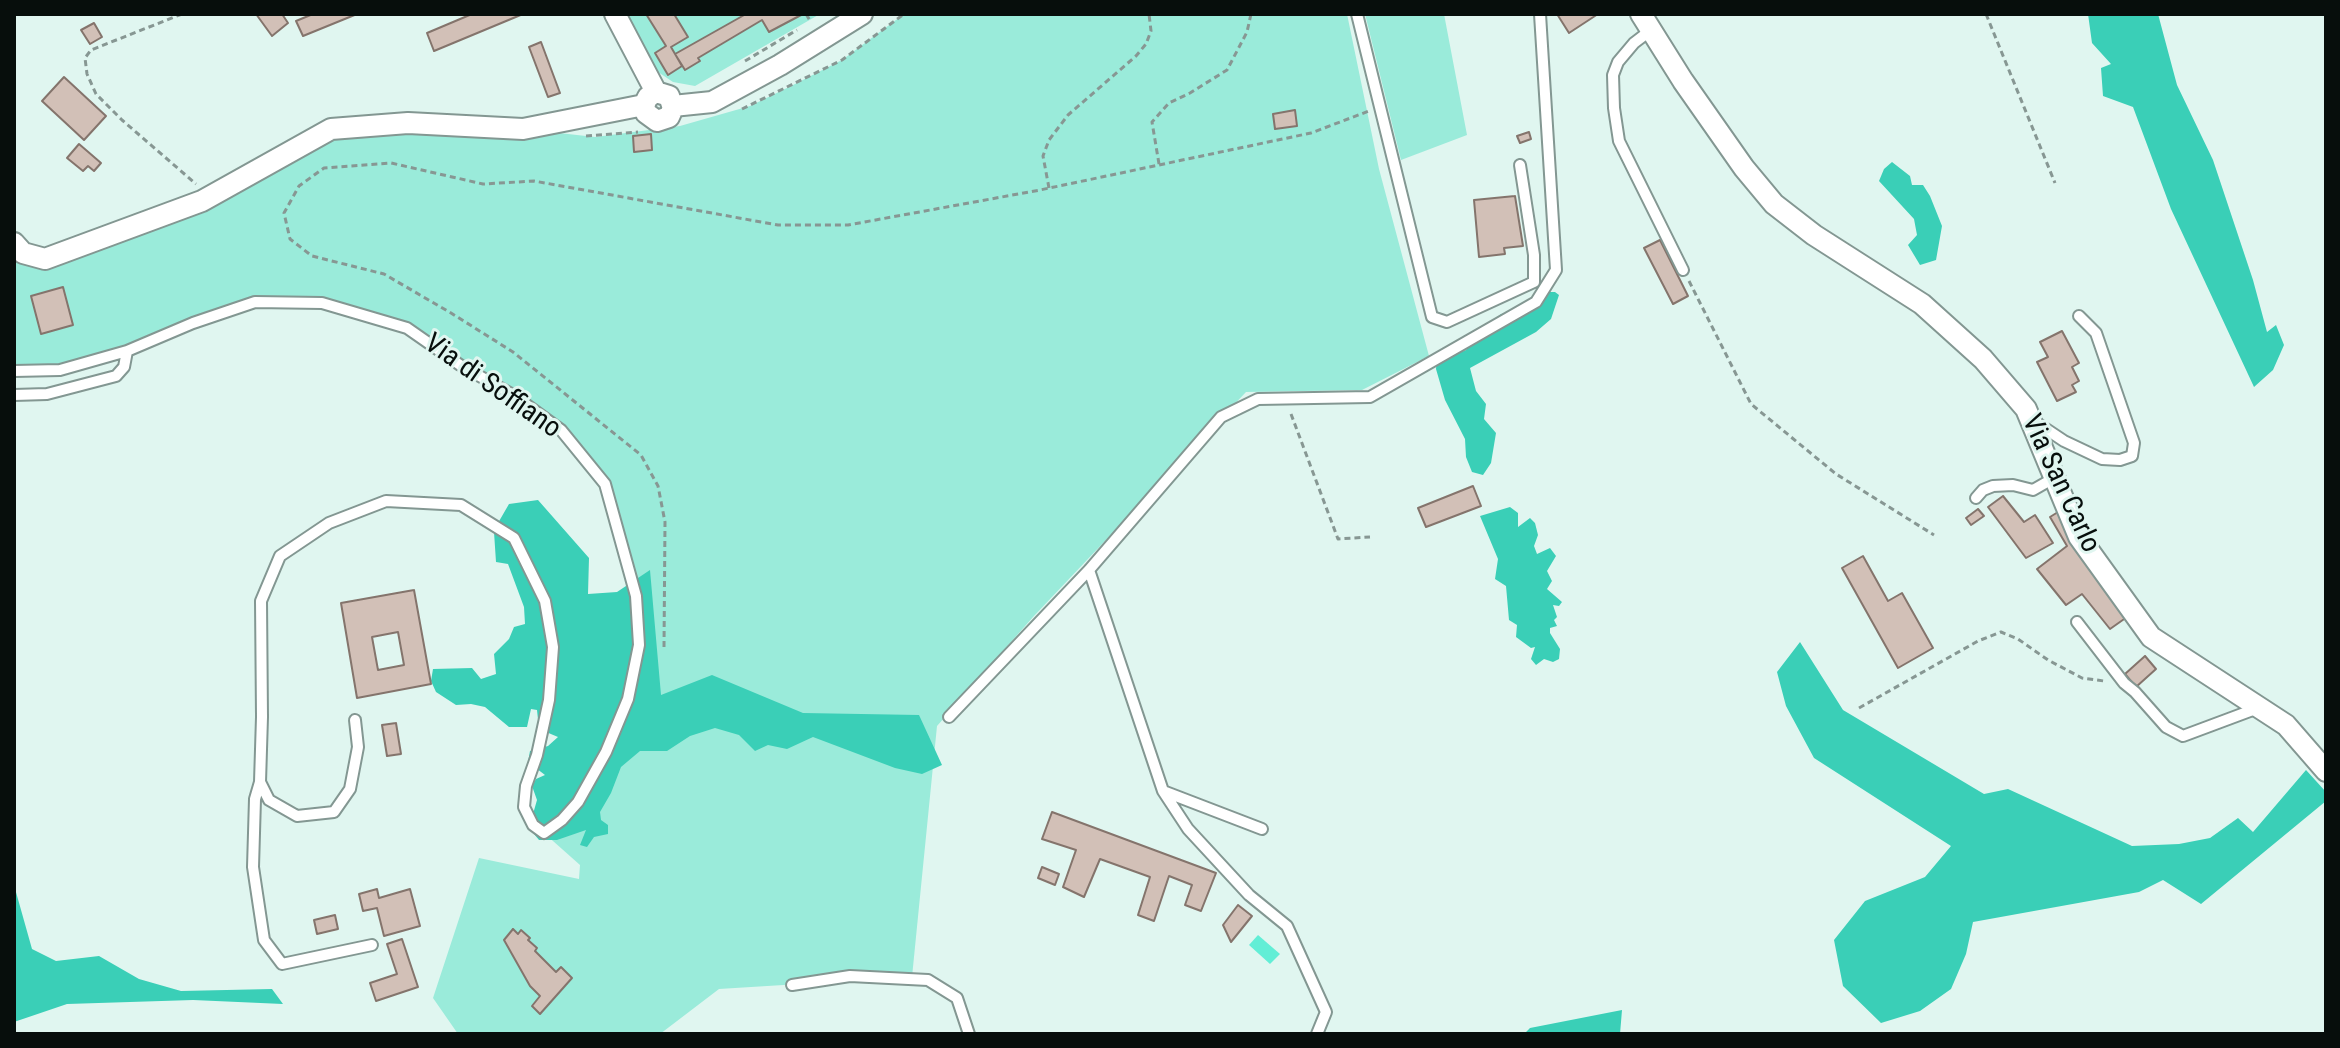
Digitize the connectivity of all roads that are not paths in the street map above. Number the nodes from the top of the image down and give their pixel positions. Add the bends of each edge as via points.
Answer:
1 (615, 14) edge
2 (862, 14) edge
3 (1357, 14) edge
4 (1540, 14) edge
5 (1646, 22) edge
6 (650, 99) junction
7 (1520, 165) dead end
8 (17, 252) edge
9 (1683, 270) road end
10 (2079, 316) dead end
11 (127, 351) junction
12 (14, 371) edge
13 (14, 395) edge
14 (2029, 417) junction
15 (2054, 478) junction
16 (1976, 498) dead end
17 (1089, 570) junction
18 (2077, 622) dead end
19 (2260, 707) junction
20 (949, 717) dead end
21 (355, 720) dead end
22 (2326, 771) edge
23 (260, 782) junction
24 (1163, 791) junction
25 (1262, 829) dead end
26 (372, 945) dead end
27 (792, 985) dead end
28 (969, 1034) edge
29 (1317, 1034) edge

1 - 6 street
2 - 6 street via 712,102 673,106 669,117 657,121 646,113
3 - 7 lane via 1432,317 1447,322 1534,282
4 - 17 lane via 1556,270 1536,302 1370,397 1258,399 1221,417
5 - 9 lane via 1613,75 1614,108 1619,141
5 - 14 street, Via San Carlo via 1774,204 1922,304 1993,370
6 - 8 street via 523,129 408,123 331,129 211,196 45,259
10 - 14 lane via 2096,333 2134,443 2132,456 2102,459
11 - 12 lane, Via di Soffiano via 60,370
11 - 13 lane via 116,376 47,394
11 - 23 lane, Via di Soffiano via 255,302 322,303 407,328 513,395 561,430 605,484 636,596 639,645 628,699 606,752 562,820 544,833 524,807 549,700 553,647 545,601 514,538 461,505 386,501 329,523 280,556 261,601
14 - 15 street, Via San Carlo
15 - 16 lane via 2033,490 1993,486
15 - 19 street, Via San Carlo via 2079,537 2151,637
17 - 20 lane
17 - 24 lane
18 - 19 lane via 2124,683 2166,727 2183,736
19 - 22 street, Via San Carlo via 2286,725
21 - 23 lane via 358,747 350,789 334,812 297,816 269,800
23 - 26 lane via 253,867 264,940 282,964
24 - 25 lane
24 - 29 lane via 1188,829 1249,895 1287,926 1326,1012
27 - 28 lane via 850,976 928,980 957,998

